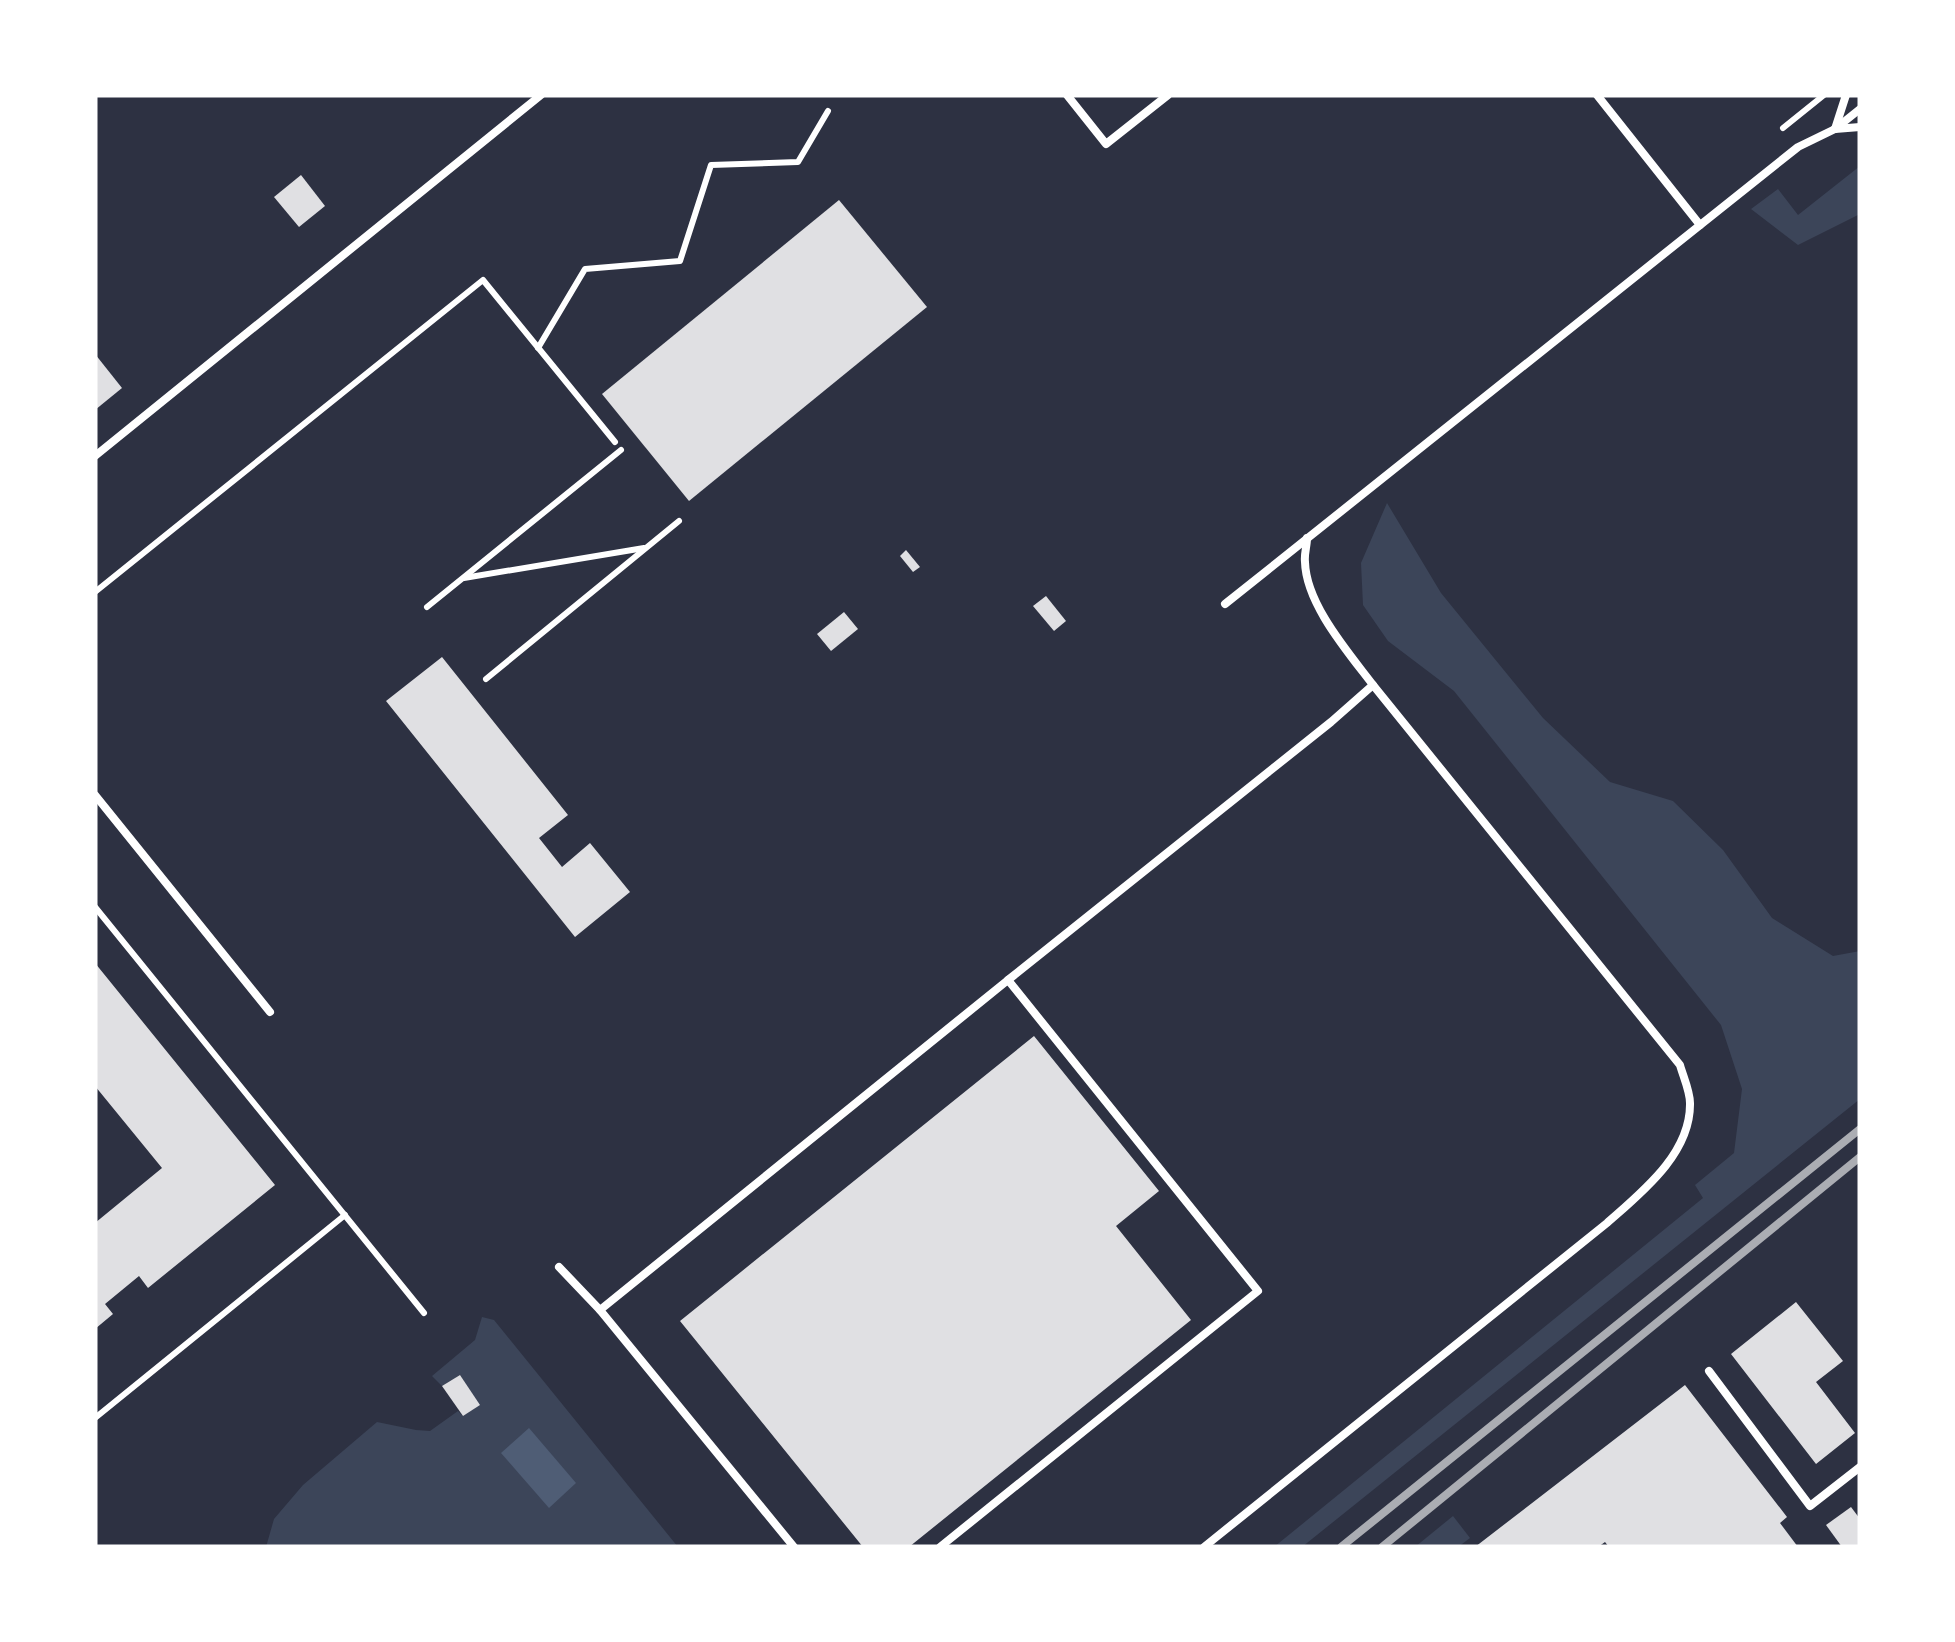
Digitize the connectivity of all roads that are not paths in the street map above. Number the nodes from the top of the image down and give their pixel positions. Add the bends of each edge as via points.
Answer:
1 (541, 95) edge
2 (1067, 95) edge
3 (1168, 95) edge
4 (1597, 95) edge
5 (1846, 95) edge
6 (1860, 109) edge
7 (1860, 127) edge
8 (1835, 129) junction
9 (1700, 225) junction
10 (95, 456) edge
11 (1308, 538) junction
12 (1225, 604) dead end
13 (1373, 685) junction
14 (95, 795) edge
15 (1008, 980) junction
16 (270, 1012) dead end
17 (558, 1268) dead end
18 (600, 1310) junction
19 (1709, 1371) dead end
20 (1860, 1468) edge
21 (794, 1547) edge
22 (940, 1547) edge
23 (1204, 1547) edge

1 - 10 lane
2 - 3 lane via 1106,144
4 - 9 lane
5 - 8 lane
6 - 8 lane
7 - 8 lane
8 - 9 lane via 1798,147
9 - 11 lane
11 - 12 lane
11 - 13 lane via 1304,564 1314,598
13 - 15 lane
13 - 23 lane via 1680,1064 1690,1103 1684,1134 1669,1164 1607,1223
14 - 16 lane
15 - 18 lane
15 - 22 lane via 1258,1291
17 - 18 lane
18 - 21 lane
19 - 20 lane via 1810,1506

